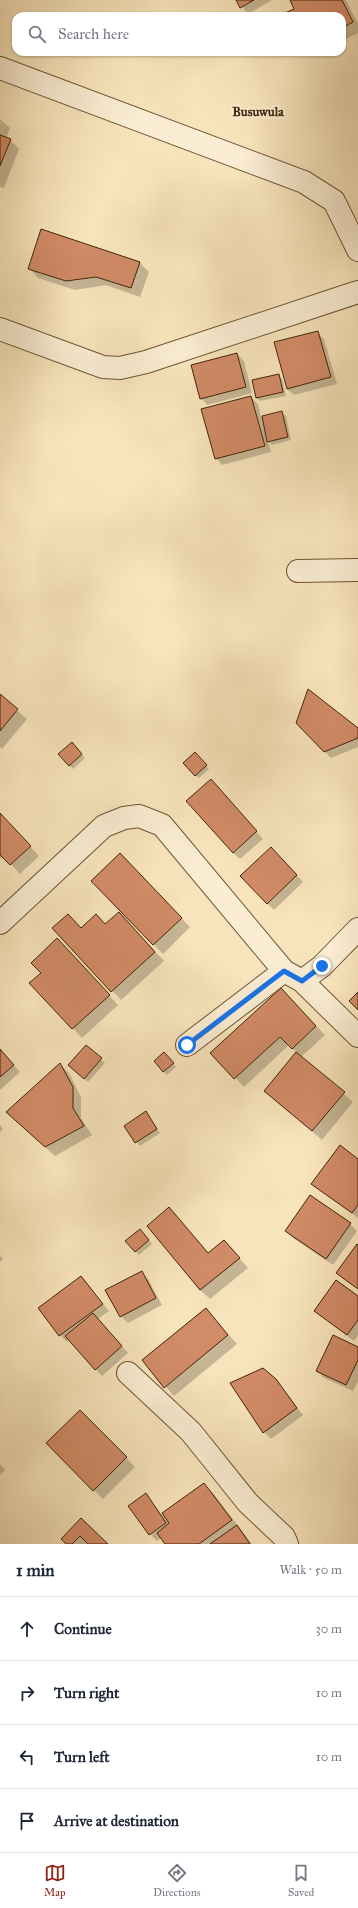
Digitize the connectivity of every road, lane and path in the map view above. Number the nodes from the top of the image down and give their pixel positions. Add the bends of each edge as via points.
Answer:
1 (0, 68) edge
2 (358, 250) edge
3 (358, 292) edge
4 (0, 329) edge
5 (358, 570) edge
6 (298, 571) dead end
7 (0, 923) edge
8 (358, 929) edge
9 (293, 976) junction
10 (358, 1036) edge
11 (187, 1045) dead end
12 (128, 1373) dead end
13 (287, 1544) edge

1 - 2 street via 304,182 334,201
3 - 4 street via 146,362 120,368 103,367
5 - 6 street
7 - 9 street via 104,826 124,818 140,816 162,825
8 - 9 street via 322,966
9 - 10 street
9 - 11 street
12 - 13 street via 191,1432 248,1503 284,1537

